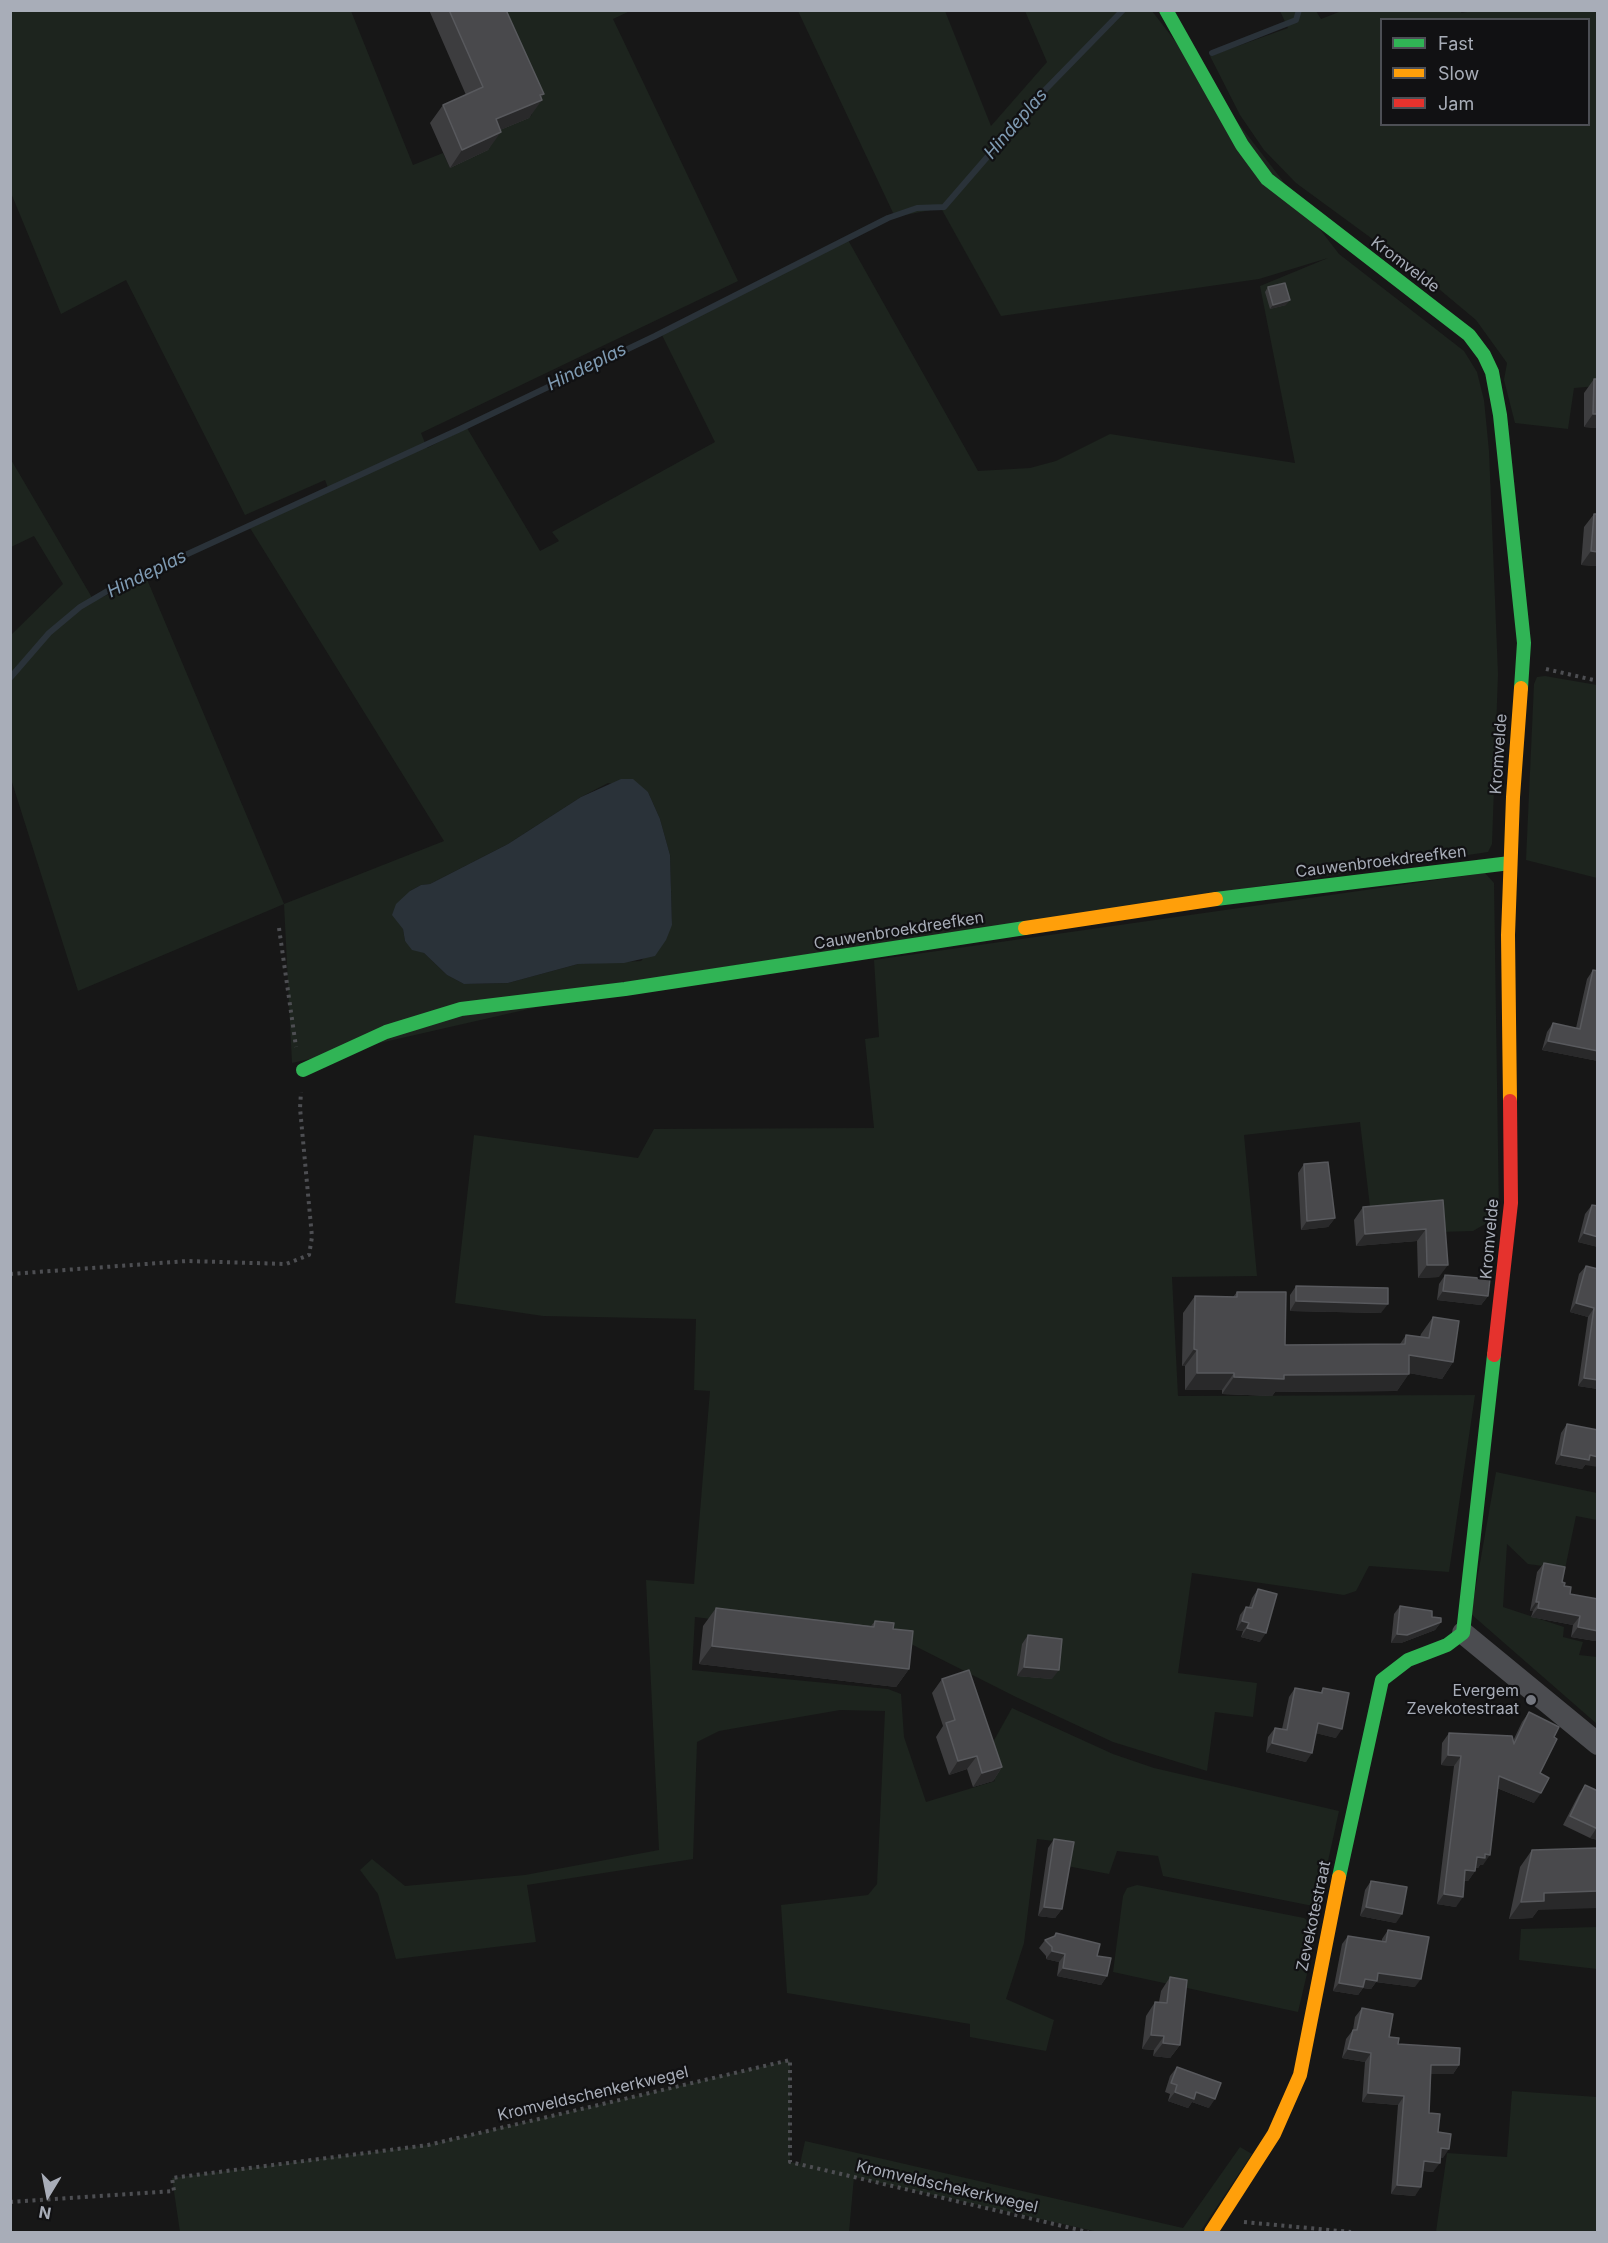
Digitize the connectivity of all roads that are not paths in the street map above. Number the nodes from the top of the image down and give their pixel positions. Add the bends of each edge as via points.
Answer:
1 (1166, 10) edge
2 (1510, 863) junction
3 (303, 1070) road end
4 (1463, 1633) junction
5 (1598, 1744) edge
6 (1211, 2232) edge

1 - 2 street, Kromvelde via 1242,145 1267,179 1469,335 1492,372 1524,643
2 - 3 street, Cauwenbroekdreefken via 1216,899 625,989 461,1009 386,1032
2 - 4 street, Kromvelde via 1511,1203
4 - 5 street
4 - 6 street, Zevekotestraat via 1447,1645 1408,1660 1382,1680 1322,1952 1300,2075 1274,2134

